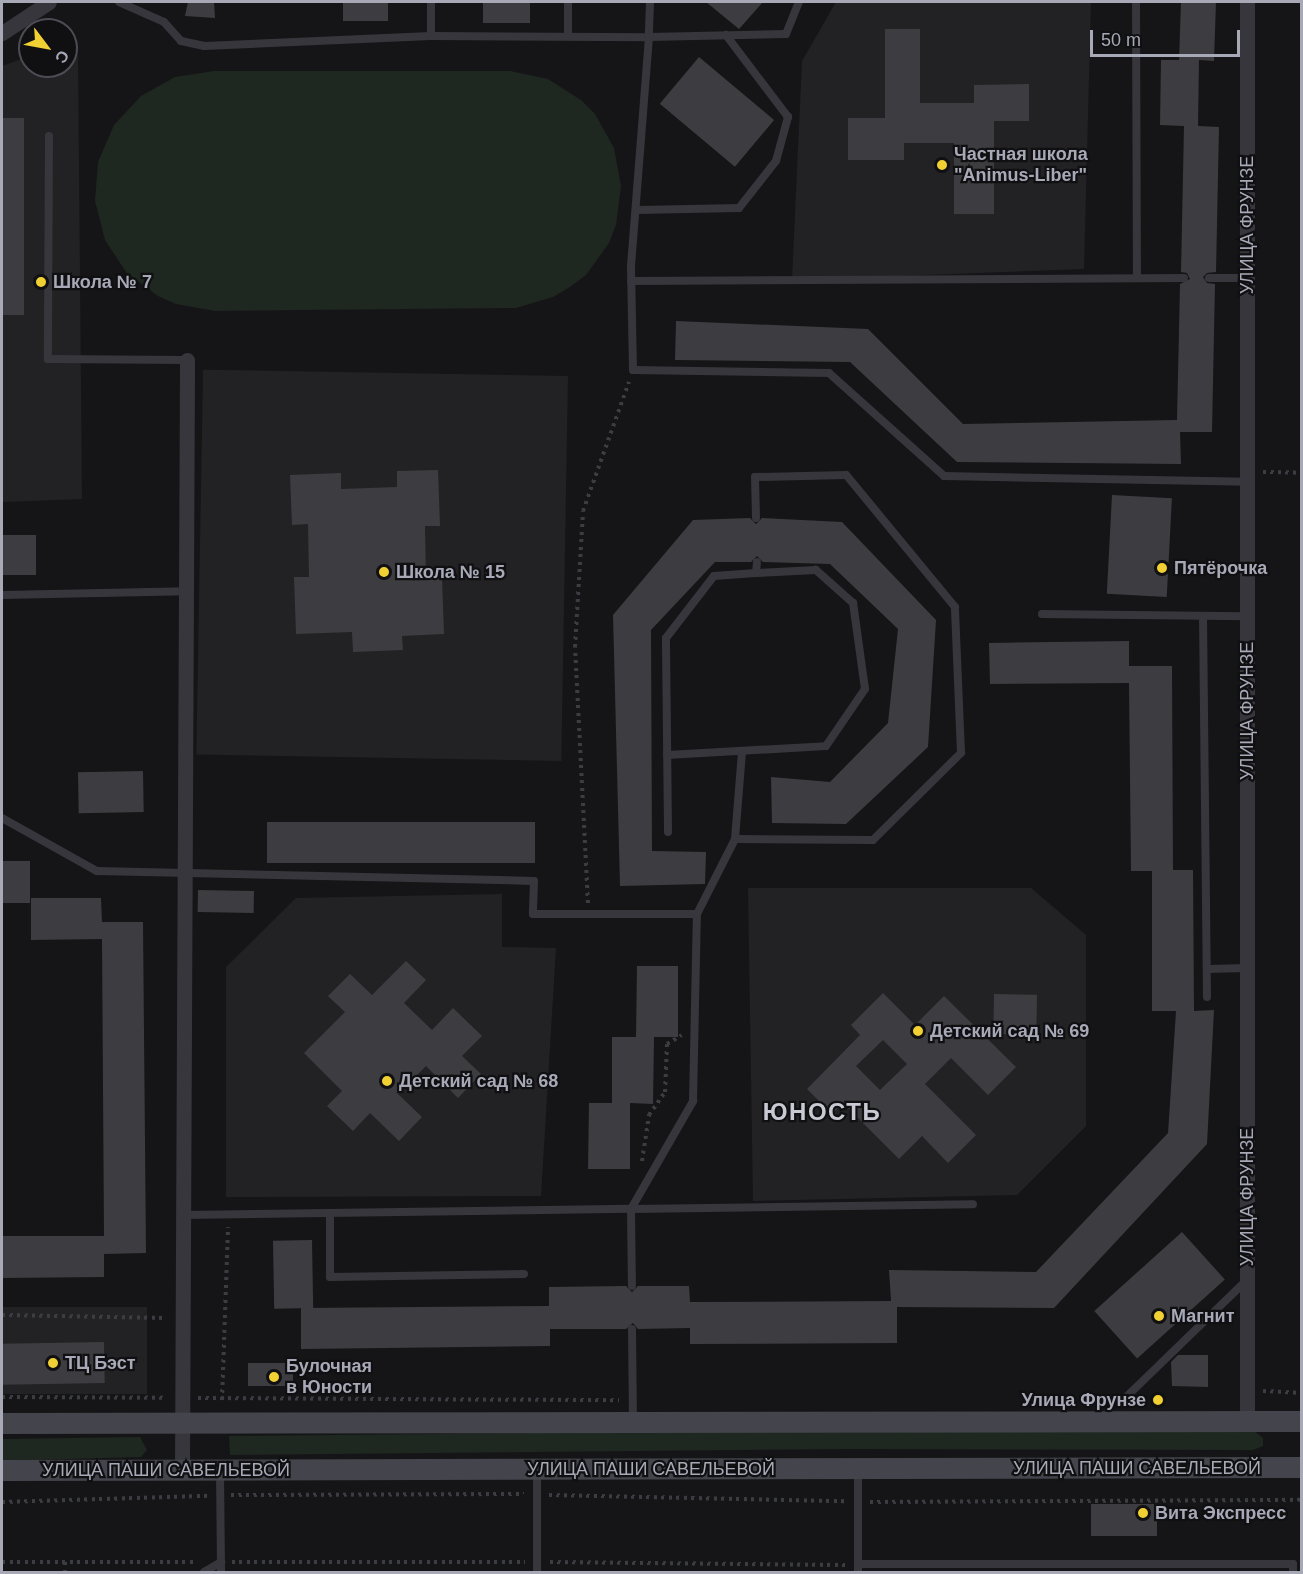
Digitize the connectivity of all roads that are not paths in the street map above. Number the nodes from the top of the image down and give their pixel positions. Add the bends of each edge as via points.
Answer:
1 (49, 2) edge
2 (119, 2) edge
3 (431, 2) edge
4 (568, 2) edge
5 (650, 2) edge
6 (799, 2) edge
7 (1136, 2) edge
8 (1247, 2) edge
9 (2, 33) edge
10 (726, 35) junction
11 (431, 36) junction
12 (568, 36) junction
13 (649, 37) junction
14 (49, 136) dead end
15 (638, 210) junction
16 (1137, 278) junction
17 (1184, 278) dead end
18 (1209, 278) dead end
19 (1247, 278) junction
20 (632, 281) junction
21 (187, 360) joint
22 (1247, 477) junction
23 (756, 518) dead end
24 (757, 562) dead end
25 (756, 573) junction
26 (186, 591) junction
27 (2, 595) edge
28 (1042, 614) dead end
29 (1203, 616) junction
30 (1247, 616) junction
31 (742, 752) junction
32 (667, 755) junction
33 (2, 818) edge
34 (668, 832) dead end
35 (735, 839) junction
36 (185, 874) junction
37 (697, 914) junction
38 (1247, 968) junction
39 (1207, 969) junction
40 (1207, 997) dead end
41 (973, 1204) dead end
42 (631, 1209) junction
43 (330, 1213) junction
44 (183, 1215) junction
45 (524, 1274) dead end
46 (1247, 1280) junction
47 (632, 1286) dead end
48 (632, 1329) dead end
49 (1121, 1402) dead end
50 (1247, 1412) junction
51 (1302, 1421) edge
52 (182, 1422) junction
53 (633, 1422) junction
54 (2, 1423) edge
55 (1302, 1467) edge
56 (537, 1469) junction
57 (858, 1469) junction
58 (2, 1470) edge
59 (182, 1470) junction
60 (220, 1470) junction
61 (220, 1562) junction
62 (858, 1568) edge
63 (204, 1572) edge
64 (220, 1572) edge
65 (537, 1572) edge
66 (1293, 1572) edge

1 - 9 street
2 - 11 lane via 164,22 182,41 204,46
3 - 11 lane
4 - 12 lane
5 - 13 lane
6 - 10 lane via 786,34
7 - 16 lane
8 - 19 street, УЛИЦА ФРУНЗЕ
10 - 13 lane
10 - 15 lane via 788,117 776,161 739,208
11 - 12 lane
12 - 13 lane
13 - 15 lane
14 - 21 lane via 48,359
15 - 20 lane
16 - 17 lane
16 - 20 lane
18 - 19 lane
19 - 22 street, УЛИЦА ФРУНЗЕ
20 - 22 lane via 633,370 829,373 944,476
21 - 26 street
22 - 30 street, УЛИЦА ФРУНЗЕ
23 - 35 lane via 755,477 846,475 955,607 961,753 873,840
24 - 25 lane
25 - 31 lane via 816,570 853,603 865,688 826,746
25 - 32 lane via 714,576 666,638
26 - 27 lane
26 - 36 street
28 - 29 lane
29 - 30 lane
29 - 39 lane
30 - 38 street, УЛИЦА ФРУНЗЕ
31 - 32 lane
31 - 35 lane
32 - 34 lane
33 - 36 lane via 97,872
35 - 37 lane
36 - 37 lane via 534,881 533,914
36 - 44 street
37 - 42 lane via 693,1101
38 - 39 lane
38 - 46 street, УЛИЦА ФРУНЗЕ
39 - 40 lane
41 - 42 lane
42 - 43 lane
42 - 47 lane
43 - 44 lane
43 - 45 lane via 330,1277
44 - 52 street
46 - 49 lane
46 - 50 street, УЛИЦА ФРУНЗЕ
48 - 53 lane
50 - 51 main road
50 - 53 main road
52 - 53 main road
52 - 54 main road
52 - 59 street
55 - 57 main road, УЛИЦА ПАШИ САВЕЛЬЕВОЙ
56 - 57 main road, УЛИЦА ПАШИ САВЕЛЬЕВОЙ
56 - 60 main road, УЛИЦА ПАШИ САВЕЛЬЕВОЙ
56 - 65 lane
57 - 62 lane
58 - 59 main road, УЛИЦА ПАШИ САВЕЛЬЕВОЙ
59 - 60 main road, УЛИЦА ПАШИ САВЕЛЬЕВОЙ
60 - 61 lane
61 - 63 lane
61 - 64 lane
62 - 66 lane via 1293,1564

